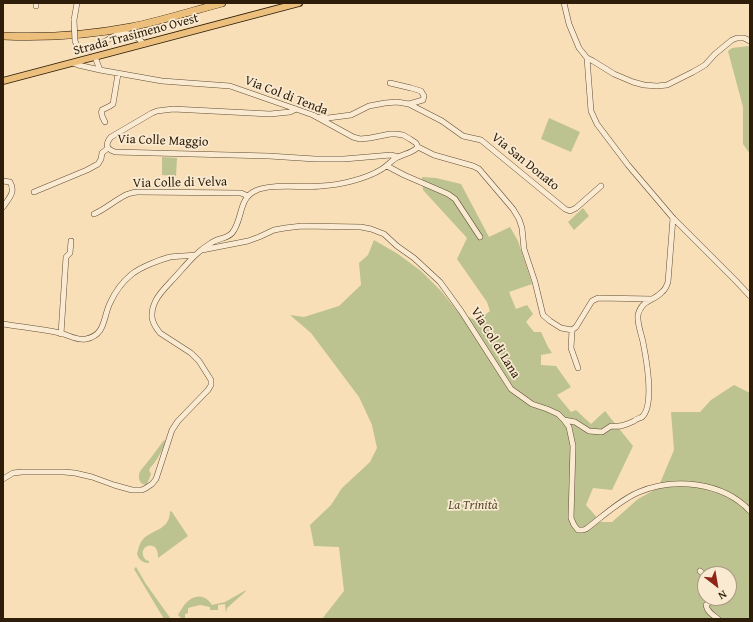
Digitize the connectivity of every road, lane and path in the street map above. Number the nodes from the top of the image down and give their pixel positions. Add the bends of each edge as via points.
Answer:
1 (77, 3) edge
2 (205, 3) edge
3 (222, 3) edge
4 (298, 3) edge
5 (564, 3) edge
6 (3, 32) edge
7 (130, 34) junction
8 (3, 36) edge
9 (750, 41) edge
10 (144, 44) junction
11 (135, 46) junction
12 (93, 57) junction
13 (587, 58) junction
14 (73, 63) junction
15 (97, 70) junction
16 (118, 74) junction
17 (3, 81) edge
18 (390, 83) dead end
19 (409, 104) junction
20 (296, 109) junction
21 (317, 116) junction
22 (105, 122) dead end
23 (418, 147) junction
24 (108, 148) junction
25 (398, 157) junction
26 (387, 166) junction
27 (3, 181) edge
28 (601, 186) dead end
29 (34, 192) dead end
30 (248, 196) junction
31 (3, 207) edge
32 (94, 214) dead end
33 (672, 218) junction
34 (480, 237) dead end
35 (71, 242) dead end
36 (200, 250) junction
37 (195, 255) junction
38 (750, 296) edge
39 (652, 299) junction
40 (3, 324) edge
41 (572, 330) junction
42 (61, 334) junction
43 (578, 368) dead end
44 (564, 420) junction
45 (3, 478) edge
46 (750, 511) edge
47 (706, 606) edge
48 (718, 619) edge

1 - 7 street, bridge via 74,20 76,41 83,50 89,50 120,33
2 - 6 highway via 148,18 92,28
3 - 8 highway via 149,23 93,33
4 - 10 main road, Strada Trasimeno Ovest
5 - 13 street via 579,48
7 - 10 street
7 - 11 street
9 - 13 street via 744,38 732,40 705,65 667,85 644,85 633,82
10 - 11 main road, Strada Trasimeno Ovest
11 - 12 main road, Strada Trasimeno Ovest
12 - 14 main road, Strada Trasimeno Ovest
12 - 15 street via 91,61
13 - 33 street via 591,111 597,124
14 - 15 street, Via Col di Tenda
14 - 17 main road, Strada Trasimeno Ovest
15 - 16 street, Via Col di Tenda
16 - 20 street, Via Col di Tenda via 171,82 230,86
16 - 22 street via 113,104 101,111
18 - 19 street via 421,91 423,100
19 - 21 street, Via San Donato via 385,103 369,106 351,115 328,118
19 - 28 street, Via San Donato via 463,136 481,140 570,211
20 - 21 street, Via Col di Tenda
20 - 24 street, Via Colle Maggio via 270,114 173,109 152,113 111,136 107,143
21 - 23 street, Via Col di Tenda via 353,137 360,139 390,134 403,135
23 - 25 street
23 - 41 street, Via Col di Tenda via 434,155 473,166 494,187 519,219 524,250 543,315 561,328
24 - 25 street, Via Colle Maggio via 115,152 315,159 391,155
24 - 29 street via 102,153 98,164
25 - 26 street
26 - 30 street via 376,173 343,183 260,189
26 - 34 street via 455,199
27 - 31 street via 10,182 13,187
30 - 32 street, Via Colle di Velva via 241,193 138,192 129,194
30 - 36 street via 233,232
33 - 38 street
33 - 39 street, Via Col di Lana via 668,282 662,293
35 - 42 street via 70,253 66,257
36 - 37 street
36 - 44 street, Via Col di Lana via 248,241 274,230 302,226 361,227 384,234 440,282 461,310 510,389 532,404 558,414
37 - 42 street via 170,257 132,273 118,289 109,304 103,327 94,336 79,339
37 - 45 street via 160,294 155,301 152,315 160,333 199,361 211,380 208,390 172,430 156,479 142,490 132,490 75,473 22,472
39 - 41 street via 598,298 592,301
39 - 44 street, Via Col di Lana via 644,303 638,316 650,394 647,410 642,417 619,427 611,426 602,432 589,431 575,422
40 - 42 street
41 - 43 street via 571,348
44 - 46 street via 569,427 573,446 571,518 578,530 586,529 627,498 664,485 710,487 732,497
47 - 48 street

